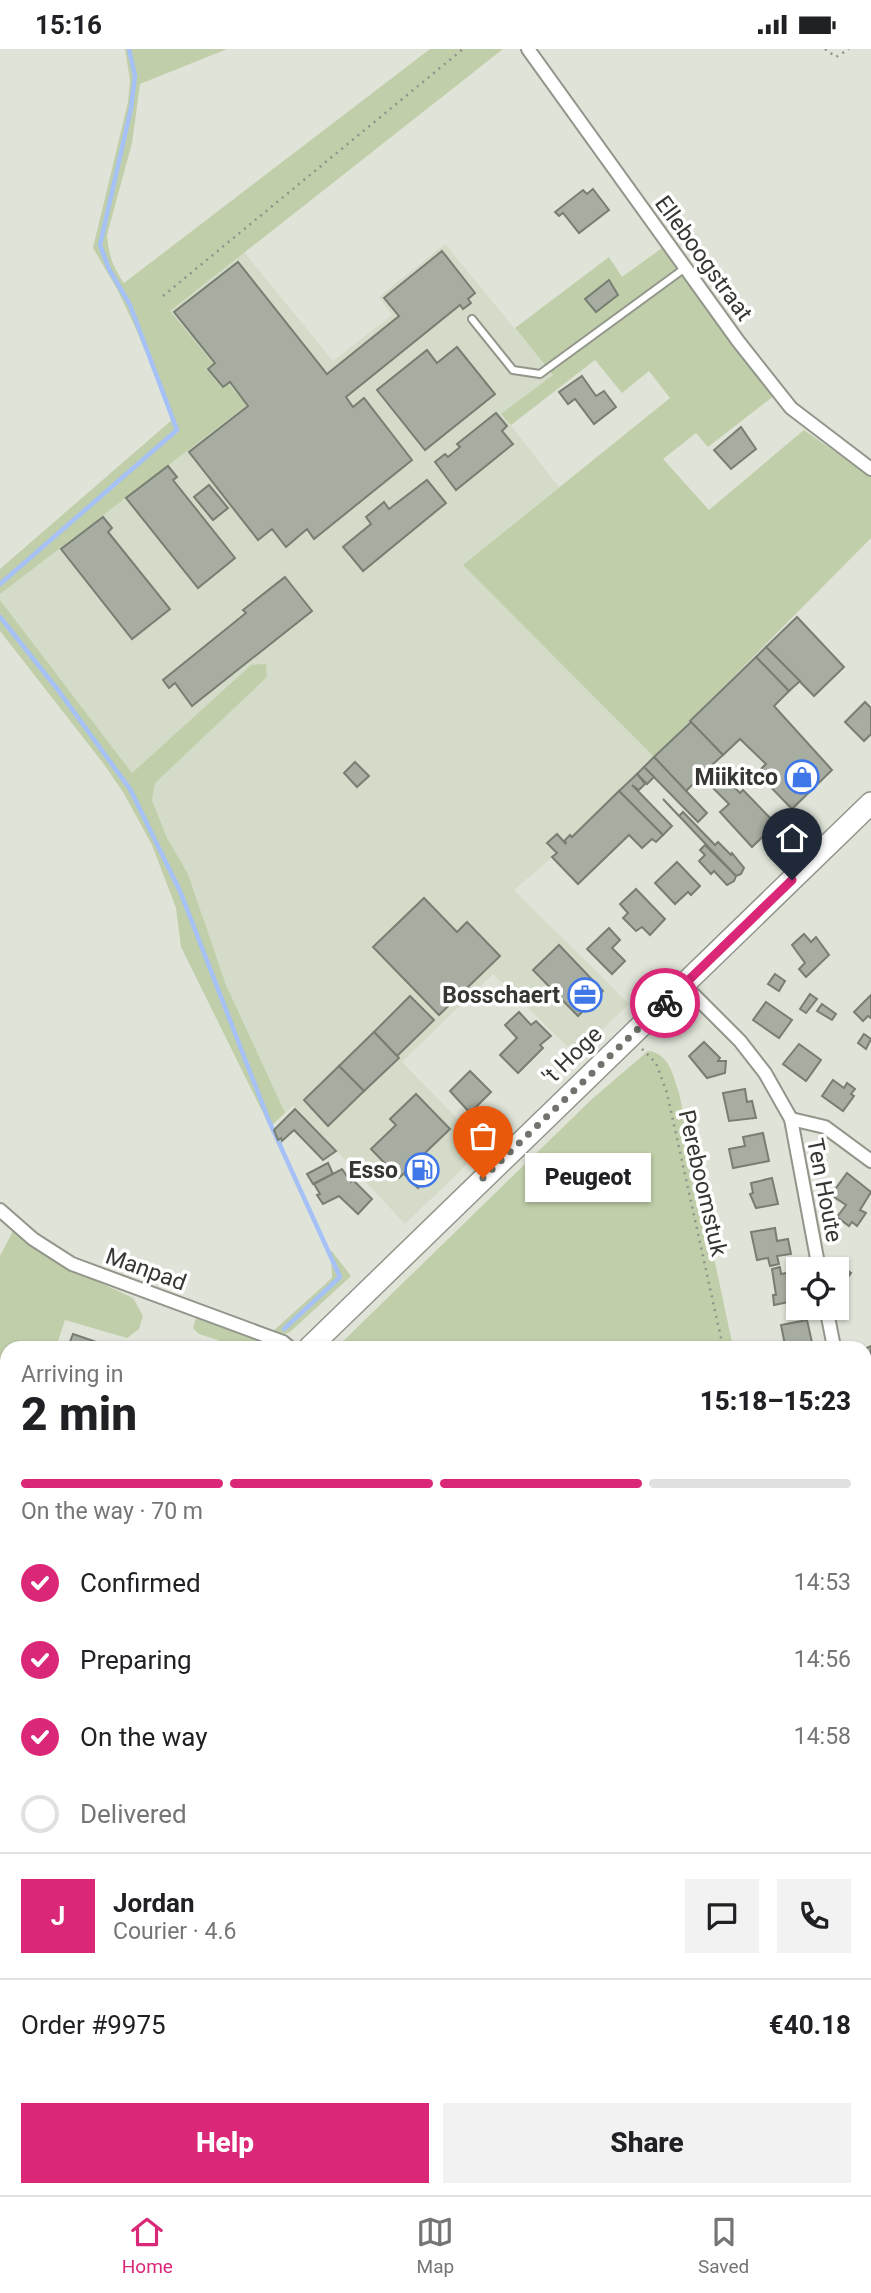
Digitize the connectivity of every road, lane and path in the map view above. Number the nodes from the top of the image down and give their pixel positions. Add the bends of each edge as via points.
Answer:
1 (463, 49) edge
2 (527, 49) edge
3 (825, 49) edge
4 (849, 49) edge
5 (685, 268) junction
6 (163, 296) dead end
7 (472, 320) dead end
8 (871, 469) edge
9 (871, 803) edge
10 (684, 985) junction
11 (630, 1037) junction
12 (791, 1119) junction
13 (871, 1161) edge
14 (0, 1210) edge
15 (817, 1257) edge
16 (829, 1320) edge
17 (280, 1341) edge
18 (316, 1341) edge
19 (722, 1341) edge
20 (833, 1341) edge

1 - 6 path
2 - 5 street, Elleboogstraat
3 - 4 path via 836,57
5 - 7 lane via 540,374 513,370
5 - 8 street, Elleboogstraat via 791,408
9 - 10 main road, 't Hoge
10 - 11 main road, 't Hoge
10 - 12 street, Ten Houte via 740,1041
11 - 18 main road, 't Hoge
11 - 19 path, Pereboomstuk via 656,1063 667,1093
12 - 13 street, Ten Houte via 825,1127
12 - 15 street, Ten Houte
14 - 17 street, Manpad via 72,1264
16 - 20 street

